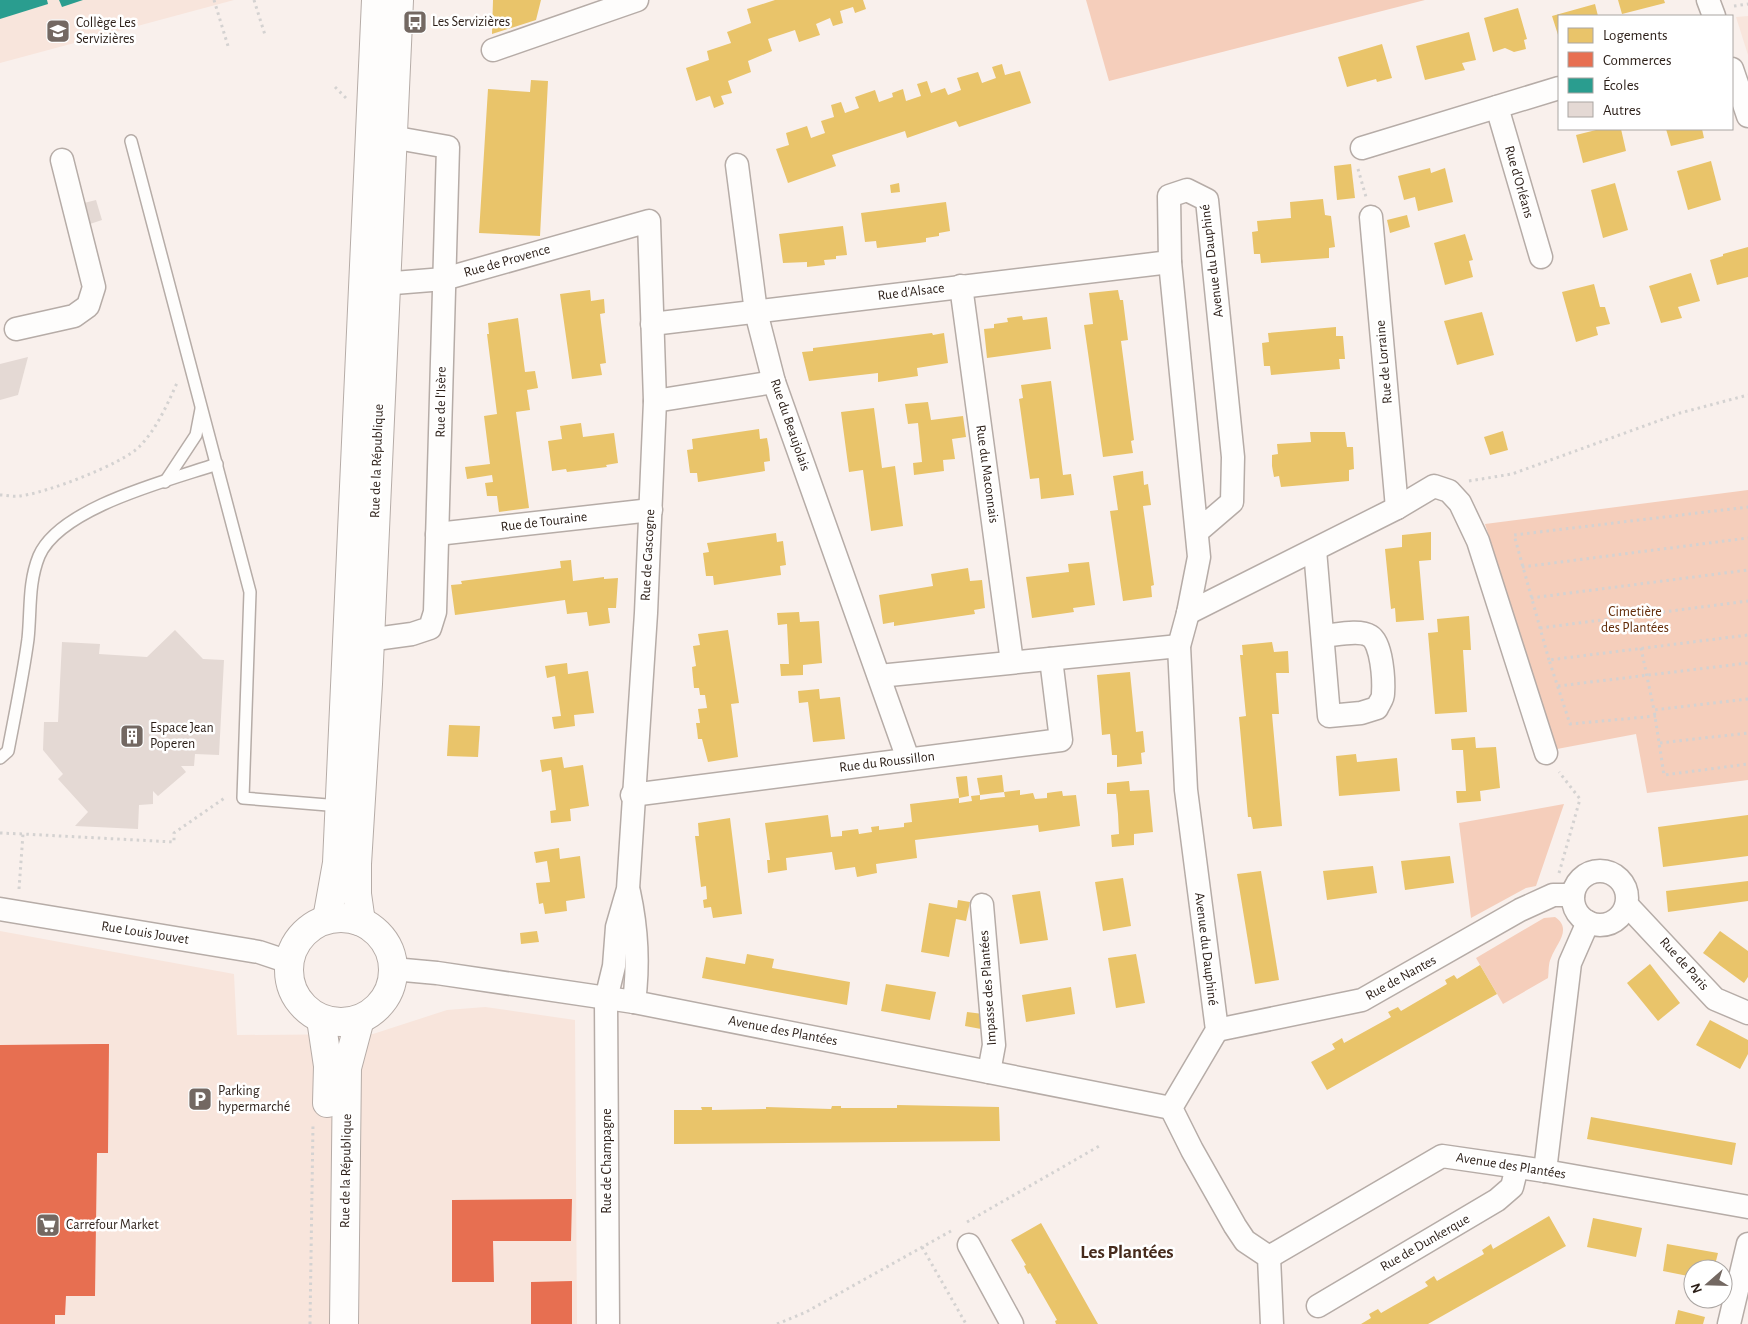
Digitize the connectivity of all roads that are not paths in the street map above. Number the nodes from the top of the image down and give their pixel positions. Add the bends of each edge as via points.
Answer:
1 (376, 0) edge
2 (399, 0) edge
3 (637, 0) edge
4 (1708, 0) edge
5 (1714, 15) edge
6 (493, 50) dead end
7 (1733, 72) edge
8 (1558, 88) edge
9 (1497, 107) junction
10 (1748, 116) edge
11 (391, 137) junction
12 (131, 141) dead end
13 (1362, 148) road end
14 (62, 160) dead end
15 (737, 165) dead end
16 (1371, 217) road end
17 (649, 221) joint
18 (1541, 257) dead end
19 (1170, 262) junction
20 (444, 279) junction
21 (374, 285) junction
22 (961, 286) junction
23 (756, 312) junction
24 (652, 324) junction
25 (16, 329) dead end
26 (774, 382) junction
27 (656, 401) junction
28 (202, 405) junction
29 (217, 464) junction
30 (164, 482) junction
31 (1398, 508) junction
32 (651, 510) junction
33 (1197, 532) junction
34 (437, 534) junction
35 (1315, 550) junction
36 (1188, 613) junction
37 (1324, 636) dead end
38 (358, 642) junction
39 (1179, 646) junction
40 (1051, 659) junction
41 (1012, 662) junction
42 (879, 676) junction
43 (1546, 753) road end
44 (0, 758) edge
45 (908, 759) junction
46 (632, 795) junction
47 (340, 806) junction
48 (628, 889) junction
49 (1563, 895) junction
50 (982, 905) dead end
51 (1627, 905) junction
52 (9, 911) edge
53 (327, 919) junction
54 (361, 922) junction
55 (1588, 922) junction
56 (289, 962) junction
57 (393, 969) junction
58 (606, 999) junction
59 (634, 1002) junction
60 (1748, 1013) edge
61 (321, 1019) junction
62 (360, 1019) junction
63 (1217, 1030) junction
64 (990, 1072) junction
65 (1171, 1108) junction
66 (1517, 1166) junction
67 (1545, 1171) junction
68 (1748, 1206) edge
69 (963, 1236) road end
70 (1748, 1244) edge
71 (1268, 1257) junction
72 (1318, 1306) dead end
73 (325, 1324) edge
74 (344, 1324) edge
75 (608, 1324) edge
76 (1012, 1324) edge
77 (1272, 1324) edge
78 (1729, 1324) edge

1 - 21 main road, Rue de la République
2 - 11 main road, Rue de la République
3 - 6 street
4 - 5 street
7 - 10 street
8 - 9 street
9 - 13 street
9 - 18 street, Rue d'Orléans
11 - 20 street, Rue de l'Isère via 448,147
11 - 21 main road, Rue de la République
12 - 28 lane
14 - 25 street via 94,287 88,306 74,316
15 - 23 street, Rue du Beaujolais
16 - 31 street, Rue de Lorraine
17 - 20 street, Rue de Provence
17 - 24 street, Rue de Gascogne
19 - 22 street, Rue d'Alsace
19 - 33 street, Avenue du Dauphiné
19 - 33 street, Avenue du Dauphiné via 1169,196 1187,190 1208,200 1233,457 1232,502
20 - 21 street, Rue de Provence
20 - 34 street, Rue de l'Isère
21 - 38 main road, Rue de la République
22 - 23 street, Rue d'Alsace
22 - 41 street, Rue du Maconnais
23 - 24 street, Rue d'Alsace
23 - 26 street, Rue du Beaujolais
24 - 27 street, Rue de Gascogne
26 - 27 street
26 - 42 street, Rue du Beaujolais
27 - 32 street, Rue de Gascogne
28 - 29 lane
28 - 30 lane via 196,435
29 - 30 lane
29 - 47 lane via 250,592 243,798
30 - 44 lane via 85,513 57,534 40,555 32,582 28,638 8,751
31 - 35 street
31 - 43 street via 1434,486 1449,491 1460,503 1478,541
32 - 34 street, Rue de Touraine
32 - 46 street, Rue de Gascogne
33 - 36 street, Avenue du Dauphiné via 1199,557
34 - 38 street, Rue de l'Isère via 435,612 430,628
35 - 36 street
35 - 37 street
36 - 39 street, Avenue du Dauphiné
38 - 47 main road, Rue de la République
38 - 54 main road, Rue de la République via 357,894
39 - 40 street
39 - 63 street, Avenue du Dauphiné via 1186,790
40 - 41 street
40 - 45 street, Rue du Roussillon via 1061,740
41 - 42 street
42 - 45 street, Rue du Beaujolais
45 - 46 street, Rue du Roussillon
46 - 48 street, Rue de Gascogne
47 - 53 main road, Rue de la République via 337,863
48 - 58 street, Rue de Gascogne via 617,927 614,966
48 - 59 street, Rue de Gascogne via 638,969
49 - 51 street via 1584,876 1596,871 1608,872 1621,880 1626,890
49 - 55 street
49 - 63 street, Rue de Nantes via 1520,910 1362,1000
50 - 64 street, Impasse des Plantées via 994,1045
51 - 55 street via 1610,924
51 - 60 street, Rue de Paris via 1715,999
52 - 56 street, Rue Louis Jouvet via 259,952
53 - 54 main road
53 - 56 main road via 302,935
54 - 57 main road via 384,941 391,954
55 - 67 street via 1570,963
56 - 61 main road via 288,973 295,996 302,1006
57 - 58 street, Avenue des Plantées
57 - 62 main road via 391,985 384,1000
58 - 59 street, Avenue des Plantées
58 - 75 street, Rue de Champagne
59 - 64 street, Avenue des Plantées
61 - 62 main road via 341,1023
61 - 73 main road, Rue de la République via 328,1066
62 - 74 main road, Rue de la République via 347,1068
63 - 65 street
64 - 65 street, Avenue des Plantées
65 - 71 street via 1235,1226 1245,1241
66 - 67 street, Avenue des Plantées
66 - 71 street, Avenue des Plantées via 1442,1156
66 - 72 street, Rue de Dunkerque via 1512,1187 1497,1200
67 - 68 street, Avenue des Plantées
69 - 76 street
70 - 78 street
71 - 77 street

